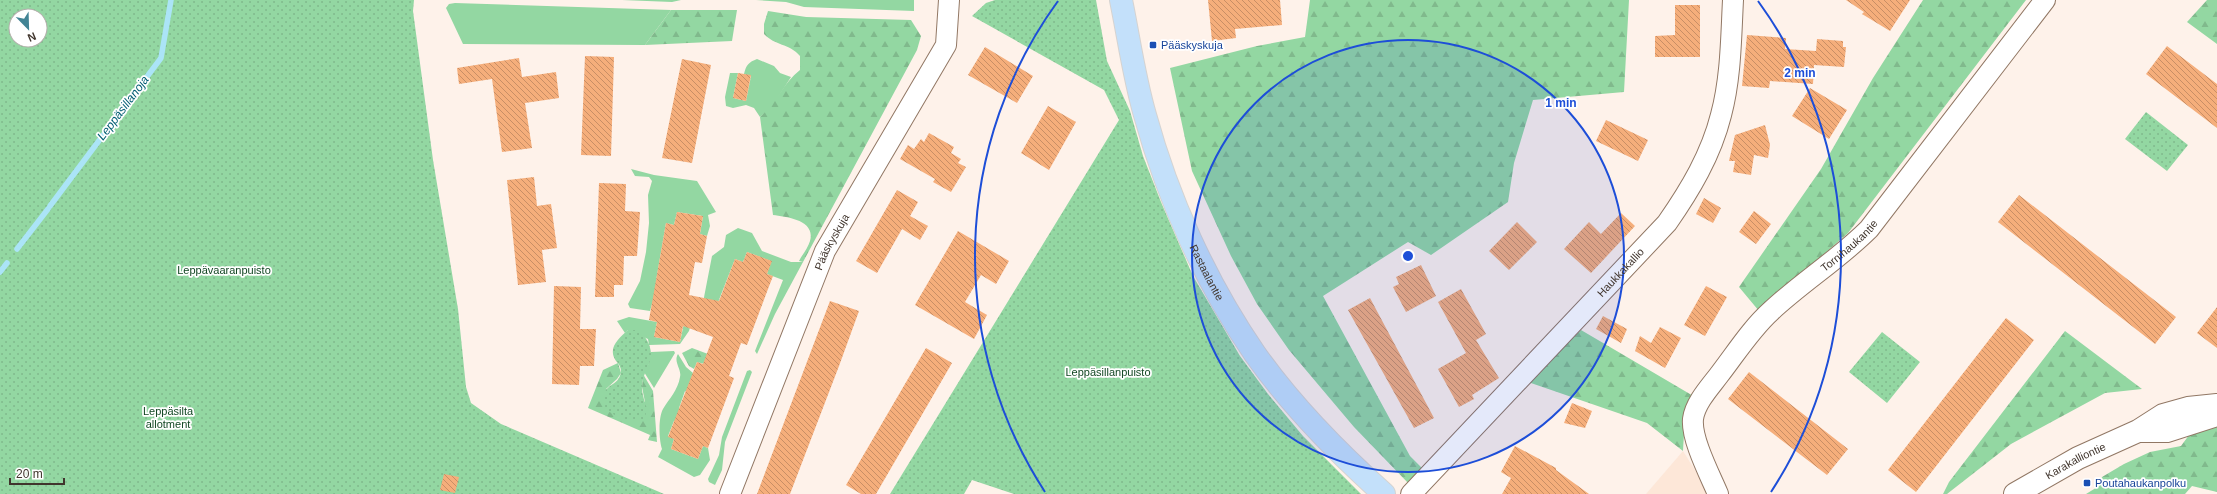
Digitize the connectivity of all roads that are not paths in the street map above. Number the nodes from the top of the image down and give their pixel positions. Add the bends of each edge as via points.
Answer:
1 (949, 0) edge
2 (1733, 0) edge
3 (2045, 0) edge
4 (1121, 1) edge
5 (2217, 405) edge
6 (2217, 415) edge
7 (2138, 431) junction
8 (730, 494) edge
9 (1384, 494) edge
10 (1411, 494) edge
11 (1718, 494) edge
12 (2015, 494) edge

1 - 8 street, Pääskyskuja via 946,45 825,251
2 - 10 street, Haukkakallio via 1730,61 1722,114 1712,143 1689,191 1662,229
3 - 11 street, Tornihaukantie via 1869,229 1770,312 1707,391 1696,409 1693,420 1694,432
4 - 9 main road, Rastaalantie via 1145,116 1162,169 1205,268 1255,354 1279,385 1329,442
5 - 7 street, Karakalliontie via 2175,410
6 - 7 street, Karakalliontie via 2167,431
7 - 12 street, Karakalliontie via 2078,458

